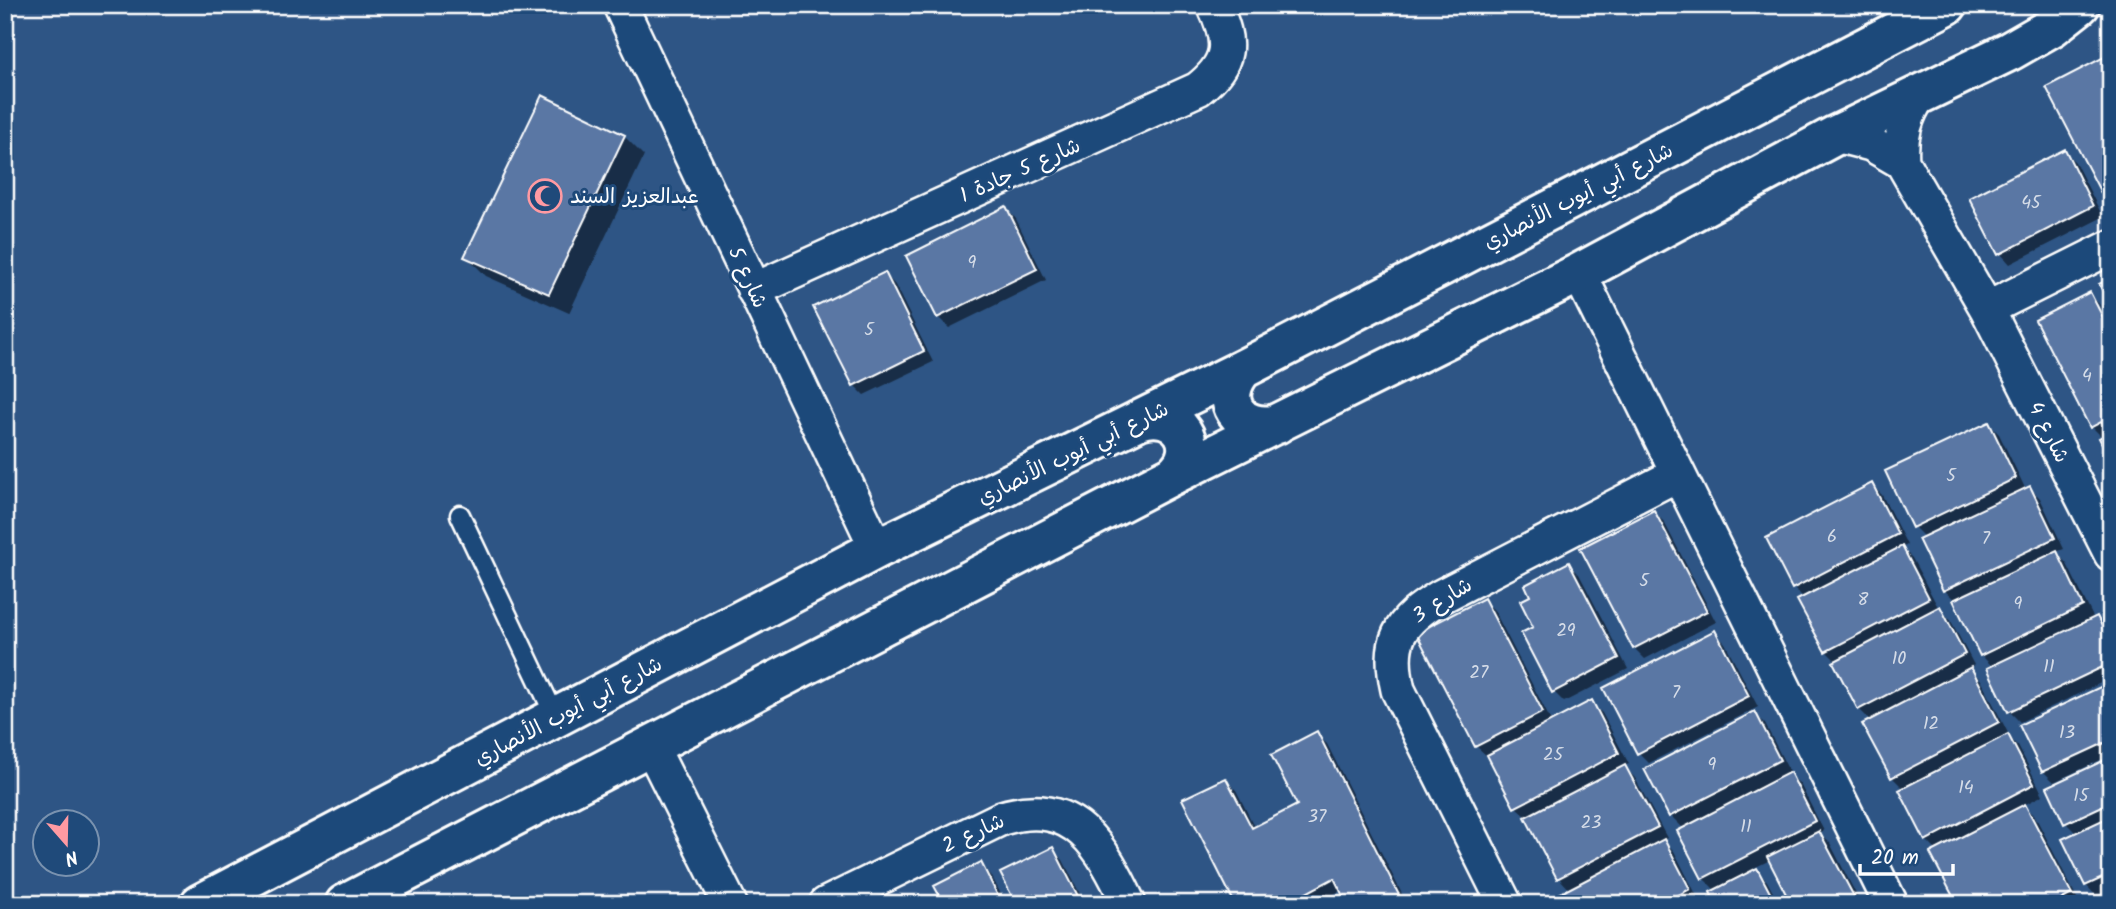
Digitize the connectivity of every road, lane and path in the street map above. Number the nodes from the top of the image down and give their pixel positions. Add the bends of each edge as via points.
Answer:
1 (620, 5) edge
2 (1214, 5) edge
3 (1947, 5) edge
4 (2080, 5) edge
5 (1920, 94) junction
6 (1836, 135) junction
7 (1902, 162) junction
8 (2111, 247) edge
9 (1579, 273) junction
10 (754, 290) junction
11 (1987, 309) junction
12 (1243, 369) junction
13 (1139, 420) junction
14 (1277, 424) junction
15 (1678, 474) junction
16 (1173, 475) junction
17 (460, 515) dead end
18 (877, 550) junction
19 (2111, 554) edge
20 (556, 718) junction
21 (651, 746) junction
22 (200, 904) edge
23 (345, 904) edge
24 (730, 904) edge
25 (826, 904) edge
26 (1129, 904) edge
27 (1505, 904) edge
28 (1891, 904) edge

1 - 10 street, شارع 5
2 - 10 street, شارع 5 جادة 1 via 1225,32 1224,58 1198,89
3 - 12 street, شارع أبي أيوب الأنصاري
4 - 5 street via 2020,46
5 - 6 street
5 - 7 street via 1903,126
6 - 7 street, شارع 4 via 1871,144
6 - 9 street
7 - 11 street, شارع 4
8 - 11 street
9 - 14 street
9 - 15 street
10 - 18 street, شارع 5
11 - 19 street, شارع 4
12 - 13 street, شارع أبي أيوب الأنصاري
12 - 14 street via 1231,386 1233,407 1256,426
13 - 16 street via 1165,418 1185,435 1187,453
13 - 18 street, شارع أبي أيوب الأنصاري
14 - 16 street
15 - 27 street, شارع 3 via 1440,597 1406,621 1397,636 1393,670 1406,711
15 - 28 street
16 - 21 street
17 - 20 lane
18 - 20 street, شارع أبي أيوب الأنصاري
20 - 22 street, شارع أبي أيوب الأنصاري
21 - 23 street
21 - 24 street
25 - 26 street, شارع 2 via 1002,818 1033,811 1057,816 1094,841

